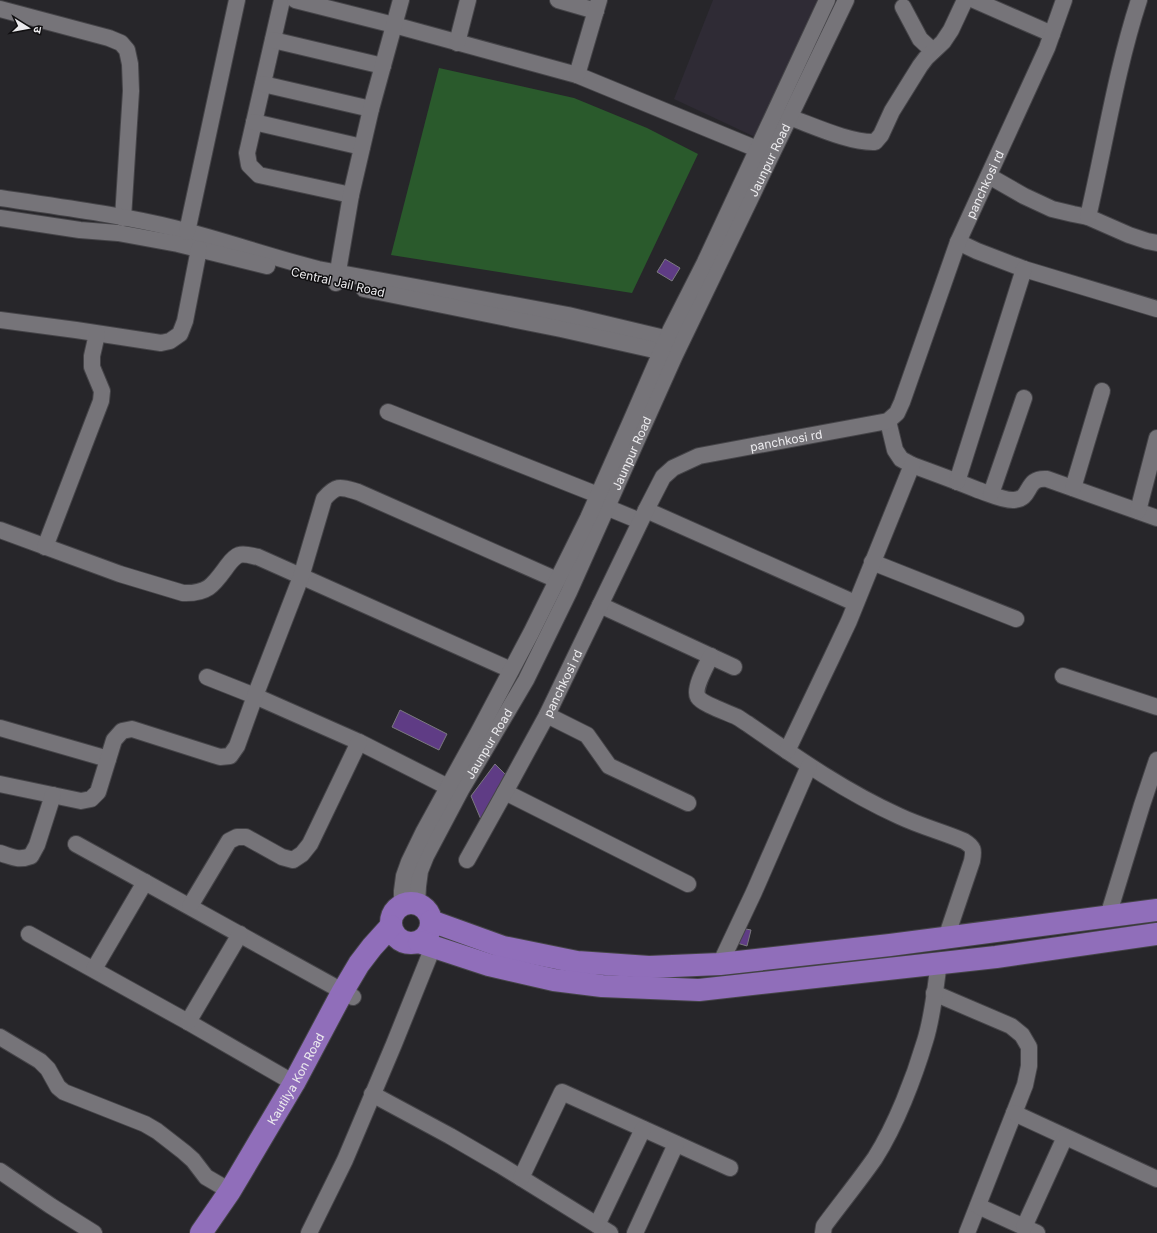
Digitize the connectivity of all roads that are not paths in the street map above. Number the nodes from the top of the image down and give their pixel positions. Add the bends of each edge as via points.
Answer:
1 (237, 0) edge
2 (282, 0) edge
3 (295, 0) edge
4 (401, 0) edge
5 (468, 0) edge
6 (827, 0) edge
7 (846, 0) edge
8 (965, 0) edge
9 (974, 0) edge
10 (1064, 0) edge
11 (1139, 0) edge
12 (566, 1) edge
13 (597, 6) edge
14 (903, 7) dead end
15 (0, 9) edge
16 (394, 25) junction
17 (1052, 34) junction
18 (273, 40) junction
19 (458, 43) junction
20 (933, 51) junction
21 (383, 66) junction
22 (577, 75) junction
23 (263, 84) junction
24 (371, 109) junction
25 (789, 117) junction
26 (254, 122) junction
27 (362, 147) junction
28 (764, 153) junction
29 (989, 176) junction
30 (350, 195) junction
31 (0, 198) edge
32 (1088, 216) junction
33 (0, 218) edge
34 (123, 218) junction
35 (187, 232) junction
36 (958, 242) junction
37 (1157, 243) edge
38 (200, 249) junction
39 (1024, 269) junction
40 (337, 278) junction
41 (1157, 310) edge
42 (2, 325) edge
43 (96, 334) junction
44 (671, 347) junction
45 (1102, 391) dead end
46 (1024, 398) dead end
47 (388, 412) dead end
48 (888, 421) junction
49 (1157, 438) edge
50 (912, 465) junction
51 (957, 482) junction
52 (1073, 488) junction
53 (991, 494) junction
54 (602, 501) junction
55 (1138, 511) junction
56 (643, 516) junction
57 (1157, 518) edge
58 (0, 530) edge
59 (45, 547) junction
60 (872, 562) junction
61 (301, 576) junction
62 (557, 580) junction
63 (855, 603) junction
64 (600, 605) junction
65 (1016, 620) dead end
66 (711, 656) junction
67 (734, 667) dead end
68 (511, 670) junction
69 (1063, 676) dead end
70 (207, 677) dead end
71 (255, 696) junction
72 (1157, 707) edge
73 (547, 715) junction
74 (0, 728) edge
75 (360, 742) junction
76 (787, 751) junction
77 (108, 759) junction
78 (1157, 760) edge
79 (809, 766) junction
80 (0, 784) edge
81 (453, 791) junction
82 (505, 792) junction
83 (53, 795) junction
84 (688, 803) dead end
85 (76, 844) dead end
86 (0, 852) edge
87 (467, 860) dead end
88 (145, 882) junction
89 (688, 884) dead end
90 (409, 905) junction
91 (190, 906) junction
92 (1157, 910) edge
93 (1108, 916) junction
94 (431, 921) junction
95 (29, 934) dead end
96 (240, 934) junction
97 (1157, 934) edge
98 (946, 938) junction
99 (410, 939) junction
100 (939, 963) junction
101 (720, 964) junction
102 (94, 969) junction
103 (934, 993) junction
104 (348, 994) junction
105 (188, 1022) junction
106 (0, 1037) edge
107 (294, 1083) junction
108 (372, 1094) junction
109 (1014, 1113) junction
110 (643, 1129) junction
111 (1065, 1137) junction
112 (676, 1144) junction
113 (730, 1168) dead end
114 (0, 1170) edge
115 (521, 1178) junction
116 (1157, 1179) edge
117 (230, 1191) junction
118 (978, 1206) junction
119 (605, 1231) edge
120 (1033, 1231) edge
121 (94, 1233) edge
122 (201, 1233) edge
123 (216, 1233) edge
124 (309, 1233) edge
125 (635, 1233) edge
126 (823, 1233) edge
127 (967, 1233) edge

1 - 35 street
2 - 18 street
3 - 16 street
4 - 16 street
5 - 19 street
6 - 28 street, Jaunpur Road
7 - 25 street, Jaunpur Road
8 - 20 street via 951,30
9 - 17 street
10 - 17 street, panchkosi rd
11 - 32 street via 1112,98
12 - 13 street
13 - 22 street
14 - 20 street via 920,39
15 - 34 street via 109,38 121,43 127,50 131,91
16 - 19 street
16 - 21 street
17 - 29 street, panchkosi rd
18 - 21 street
18 - 23 street
19 - 22 street
20 - 25 street via 902,93 875,142 850,139
21 - 24 street
22 - 28 street
23 - 24 street
23 - 26 street
24 - 27 street
25 - 28 street, Jaunpur Road
26 - 27 street
26 - 30 street via 247,153 249,166 259,175
27 - 30 street
28 - 44 street, Jaunpur Road via 705,262
29 - 32 street via 1046,207
29 - 36 street, panchkosi rd
30 - 40 street
31 - 34 street
32 - 37 street via 1130,235
33 - 38 street, Central Jail Road via 118,234
34 - 35 street
35 - 40 street
36 - 39 street
36 - 48 street, panchkosi rd via 902,402 897,413
38 - 40 street, Central Jail Road
38 - 43 street via 180,334 161,344
39 - 41 street
39 - 51 street
40 - 44 street, Central Jail Road via 419,294 561,329
42 - 43 street
43 - 59 street via 92,367 102,391 101,401
44 - 54 street, Jaunpur Road via 662,386
45 - 52 street
46 - 53 street
47 - 54 street
48 - 50 street via 895,450 901,458
48 - 56 street, panchkosi rd via 699,456 673,468 663,478
49 - 55 street
50 - 51 street
50 - 60 street
51 - 53 street
52 - 53 street via 1039,478 1021,498 1014,500
52 - 55 street
54 - 56 street
54 - 62 street, Jaunpur Road
54 - 81 street, Jaunpur Road via 569,592 526,680
55 - 57 street
56 - 63 street
56 - 64 street, panchkosi rd
58 - 59 street
59 - 61 street via 183,594 203,592 213,584 233,559 240,555 258,557
60 - 63 street
60 - 65 street
61 - 62 street via 324,499 332,490 342,487
61 - 68 street
61 - 71 street
62 - 68 street, Jaunpur Road
63 - 76 street
64 - 66 street
64 - 73 street, panchkosi rd
66 - 67 street
66 - 76 street via 702,673 698,697 703,702 737,717
68 - 81 street, Jaunpur Road
69 - 72 street
70 - 71 street
71 - 75 street
71 - 77 street via 238,746 230,756 220,757 132,729 122,731 114,740
73 - 82 street, panchkosi rd
73 - 84 street via 587,735 610,766
74 - 77 street
75 - 81 street
75 - 91 street via 310,844 302,854 294,860 282,857 246,837 237,837 229,841
76 - 79 street
77 - 83 street via 98,792 91,799 81,801
78 - 93 street
79 - 98 street via 845,789 900,816 971,845 972,861
79 - 101 street
80 - 83 street
81 - 90 street, Jaunpur Road via 424,830 409,862 402,891
82 - 87 street, panchkosi rd
82 - 89 street
83 - 86 street via 31,856 16,859
85 - 88 street
88 - 91 street
88 - 102 street
90 - 94 highway via 425,909
90 - 99 highway via 395,912 391,921
91 - 96 street
92 - 93 highway
93 - 98 highway
94 - 99 highway via 429,931 423,939
94 - 101 highway via 503,947 577,962 649,967
95 - 102 street
96 - 104 street
96 - 105 street
97 - 100 highway
98 - 101 highway
99 - 100 highway via 489,965 554,980 602,986 707,989
99 - 104 highway, Kautilya Kon Road via 383,952
99 - 108 street via 394,1044
100 - 103 street
102 - 105 street
103 - 109 street via 1011,1026 1022,1035 1028,1047 1029,1066
103 - 126 street via 925,1040 905,1098 874,1158 824,1226
104 - 107 highway, Kautilya Kon Road
104 - 123 highway, Kautilya Kon Road via 304,1089
105 - 107 street
106 - 117 street via 40,1061 64,1092 157,1131 193,1160 206,1177
107 - 117 highway, Kautilya Kon Road
108 - 115 street
108 - 124 street via 345,1160
109 - 111 street
109 - 118 street
110 - 112 street
110 - 115 street via 562,1092
110 - 119 street
111 - 116 street
111 - 120 street
112 - 113 street
112 - 125 street
114 - 121 street
115 - 119 street
117 - 122 highway, Kautilya Kon Road
118 - 120 street
118 - 127 street

